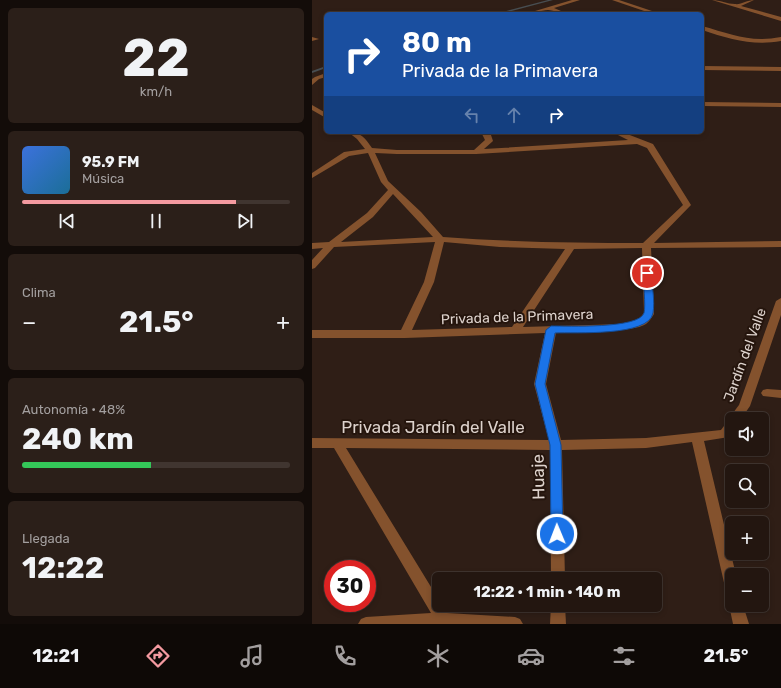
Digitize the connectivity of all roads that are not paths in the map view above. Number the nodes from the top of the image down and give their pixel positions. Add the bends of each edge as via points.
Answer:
1 (578, 0) edge
2 (614, 0) edge
3 (714, 0) edge
4 (752, 0) edge
5 (737, 6) junction
6 (549, 8) junction
7 (535, 12) edge
8 (560, 12) edge
9 (652, 12) edge
10 (781, 19) edge
11 (704, 29) edge
12 (781, 39) edge
13 (704, 68) edge
14 (781, 69) edge
15 (324, 76) edge
16 (314, 79) edge
17 (704, 104) edge
18 (781, 105) edge
19 (312, 107) edge
20 (324, 115) edge
21 (356, 134) edge
22 (487, 134) edge
23 (620, 134) edge
24 (637, 142) junction
25 (370, 150) junction
26 (476, 152) junction
27 (312, 176) edge
28 (393, 189) junction
29 (440, 239) junction
30 (781, 244) edge
31 (646, 245) junction
32 (312, 246) edge
33 (330, 246) junction
34 (571, 246) junction
35 (312, 266) edge
36 (781, 301) edge
37 (551, 330) junction
38 (515, 331) junction
39 (312, 334) edge
40 (405, 334) junction
41 (767, 393) dead end
42 (781, 394) edge
43 (740, 412) edge
44 (725, 434) edge
45 (697, 437) junction
46 (312, 443) edge
47 (337, 443) junction
48 (556, 445) junction
49 (728, 568) edge
50 (558, 572) edge
51 (558, 612) edge
52 (738, 612) edge
53 (443, 620) junction
54 (366, 624) edge
55 (515, 624) edge
56 (558, 624) edge
57 (741, 624) edge

1 - 6 street
2 - 9 street
3 - 5 street
4 - 5 street
5 - 10 street
6 - 7 street
6 - 8 street
11 - 12 street via 744,41 770,42
13 - 14 street
15 - 16 street
17 - 18 street
19 - 20 street
21 - 25 street
22 - 26 street via 489,142
23 - 24 street
24 - 26 street
24 - 31 street via 650,146 687,205
25 - 26 street
25 - 27 street via 347,154
25 - 28 street via 385,182
28 - 29 street
28 - 33 street via 370,215
29 - 33 street
29 - 34 street
29 - 40 street via 429,282
30 - 31 street
31 - 34 street
31 - 37 street, Privada de la Primavera via 649,314 642,322 624,327
32 - 33 street
33 - 35 street
34 - 38 street
36 - 43 street, Jardín del Valle
37 - 38 street, Privada de la Primavera
37 - 48 street, Huaje via 540,384
38 - 40 street, Privada de la Primavera
39 - 40 street, Privada de la Primavera
41 - 42 street
44 - 45 street, Jardín del Valle
45 - 48 street, Privada Jardín del Valle via 646,442
45 - 49 street
46 - 47 street, Privada Jardín del Valle
47 - 48 street, Privada Jardín del Valle
47 - 53 street
48 - 50 street, Huaje
51 - 56 street
52 - 57 street
53 - 54 street
53 - 55 street

